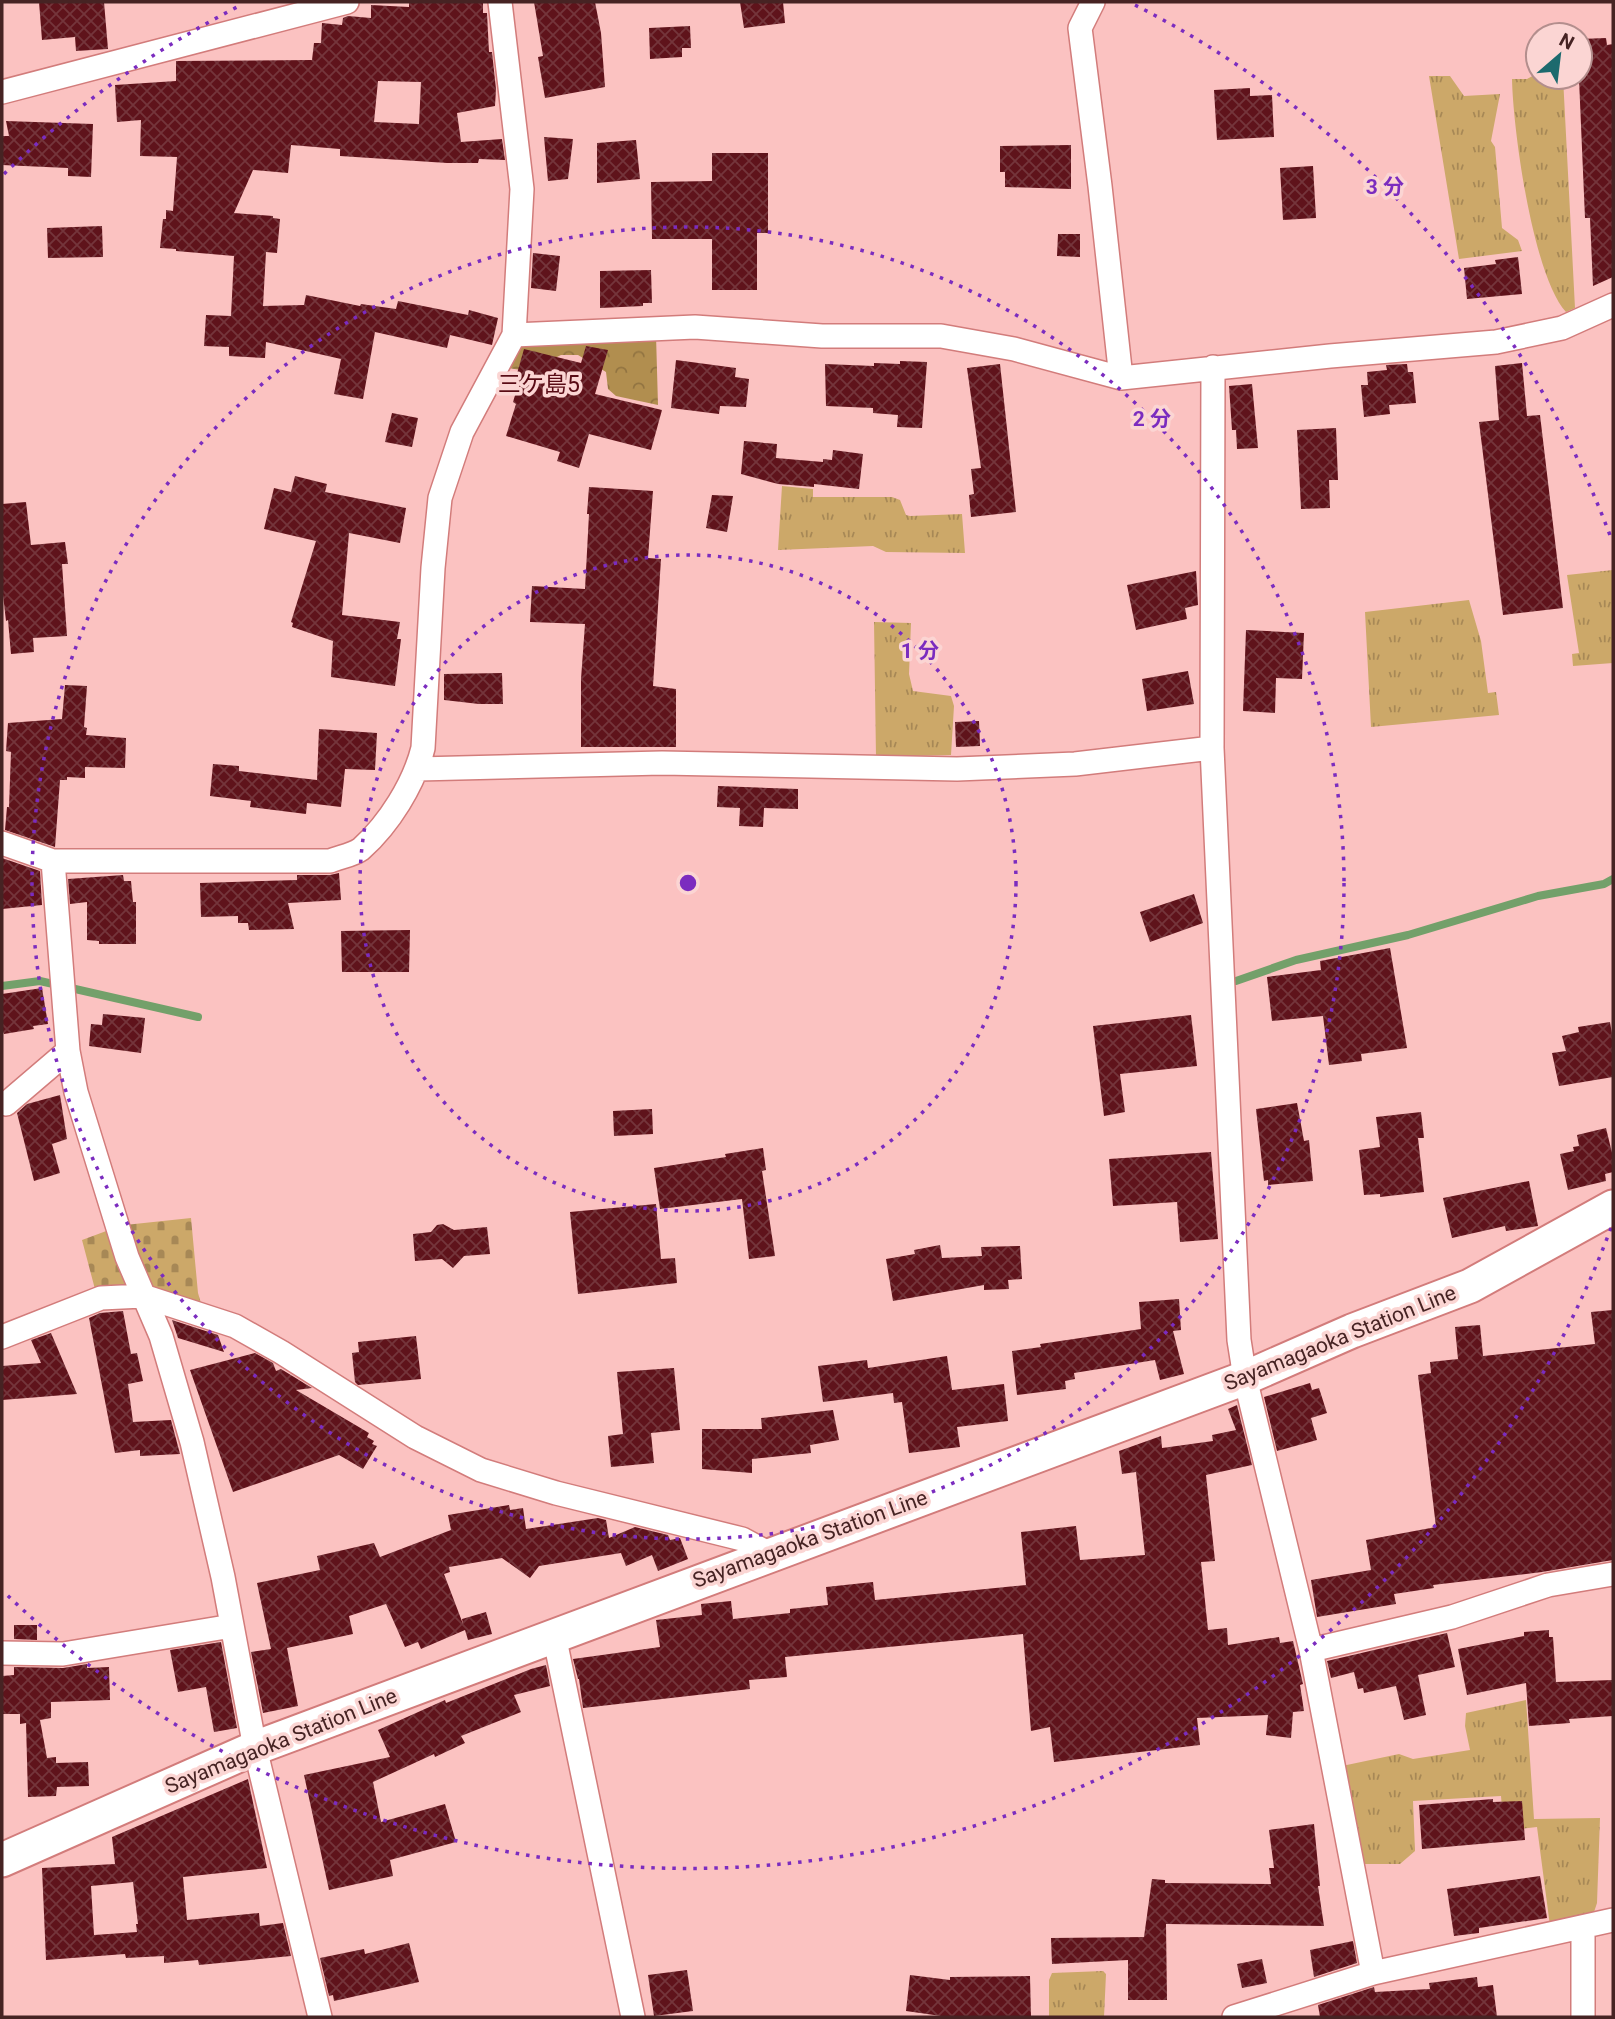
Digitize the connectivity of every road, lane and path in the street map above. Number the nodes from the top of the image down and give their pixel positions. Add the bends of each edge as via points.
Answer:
1 (347, 2) edge
2 (500, 2) edge
3 (1093, 2) edge
4 (2, 92) edge
5 (1613, 305) edge
6 (514, 335) junction
7 (1213, 367) junction
8 (1121, 378) junction
9 (1212, 748) junction
10 (418, 769) junction
11 (2, 844) edge
12 (53, 861) junction
13 (68, 1051) junction
14 (6, 1104) dead end
15 (1613, 1207) edge
16 (143, 1296) junction
17 (2, 1337) edge
18 (1245, 1378) junction
19 (770, 1554) junction
20 (1613, 1574) edge
21 (232, 1626) junction
22 (554, 1635) junction
23 (1311, 1650) junction
24 (2, 1653) edge
25 (255, 1748) junction
26 (2, 1860) edge
27 (1613, 1920) edge
28 (1583, 1928) junction
29 (1373, 1973) junction
30 (320, 2017) edge
31 (633, 2017) edge
32 (1234, 2017) edge
33 (1583, 2017) edge

1 - 4 street
2 - 6 street via 522,189
3 - 8 street via 1080,28
5 - 7 street via 1562,328 1496,342
6 - 8 street via 695,327 822,336 941,335
6 - 10 street via 462,432 440,498
7 - 8 street
7 - 9 street
9 - 10 street via 1075,764 957,769 662,764
9 - 18 street via 1238,1340
10 - 12 street via 404,796 359,851 330,861
11 - 12 street
12 - 13 street
13 - 14 street
13 - 16 street via 76,1092
15 - 18 main road, Sayamagaoka Station Line via 1469,1286
16 - 17 street via 101,1298
16 - 19 street via 235,1326 415,1437 481,1470 742,1539
16 - 21 street via 161,1336 192,1441
18 - 19 main road, Sayamagaoka Station Line
18 - 23 street
19 - 22 main road, Sayamagaoka Station Line
20 - 23 street via 1548,1585 1452,1617
21 - 24 street via 63,1654
21 - 25 street
22 - 25 main road, Sayamagaoka Station Line
22 - 31 street
23 - 29 street
25 - 26 main road, Sayamagaoka Station Line
25 - 30 street
27 - 28 street
28 - 29 street
28 - 33 street
29 - 32 street

